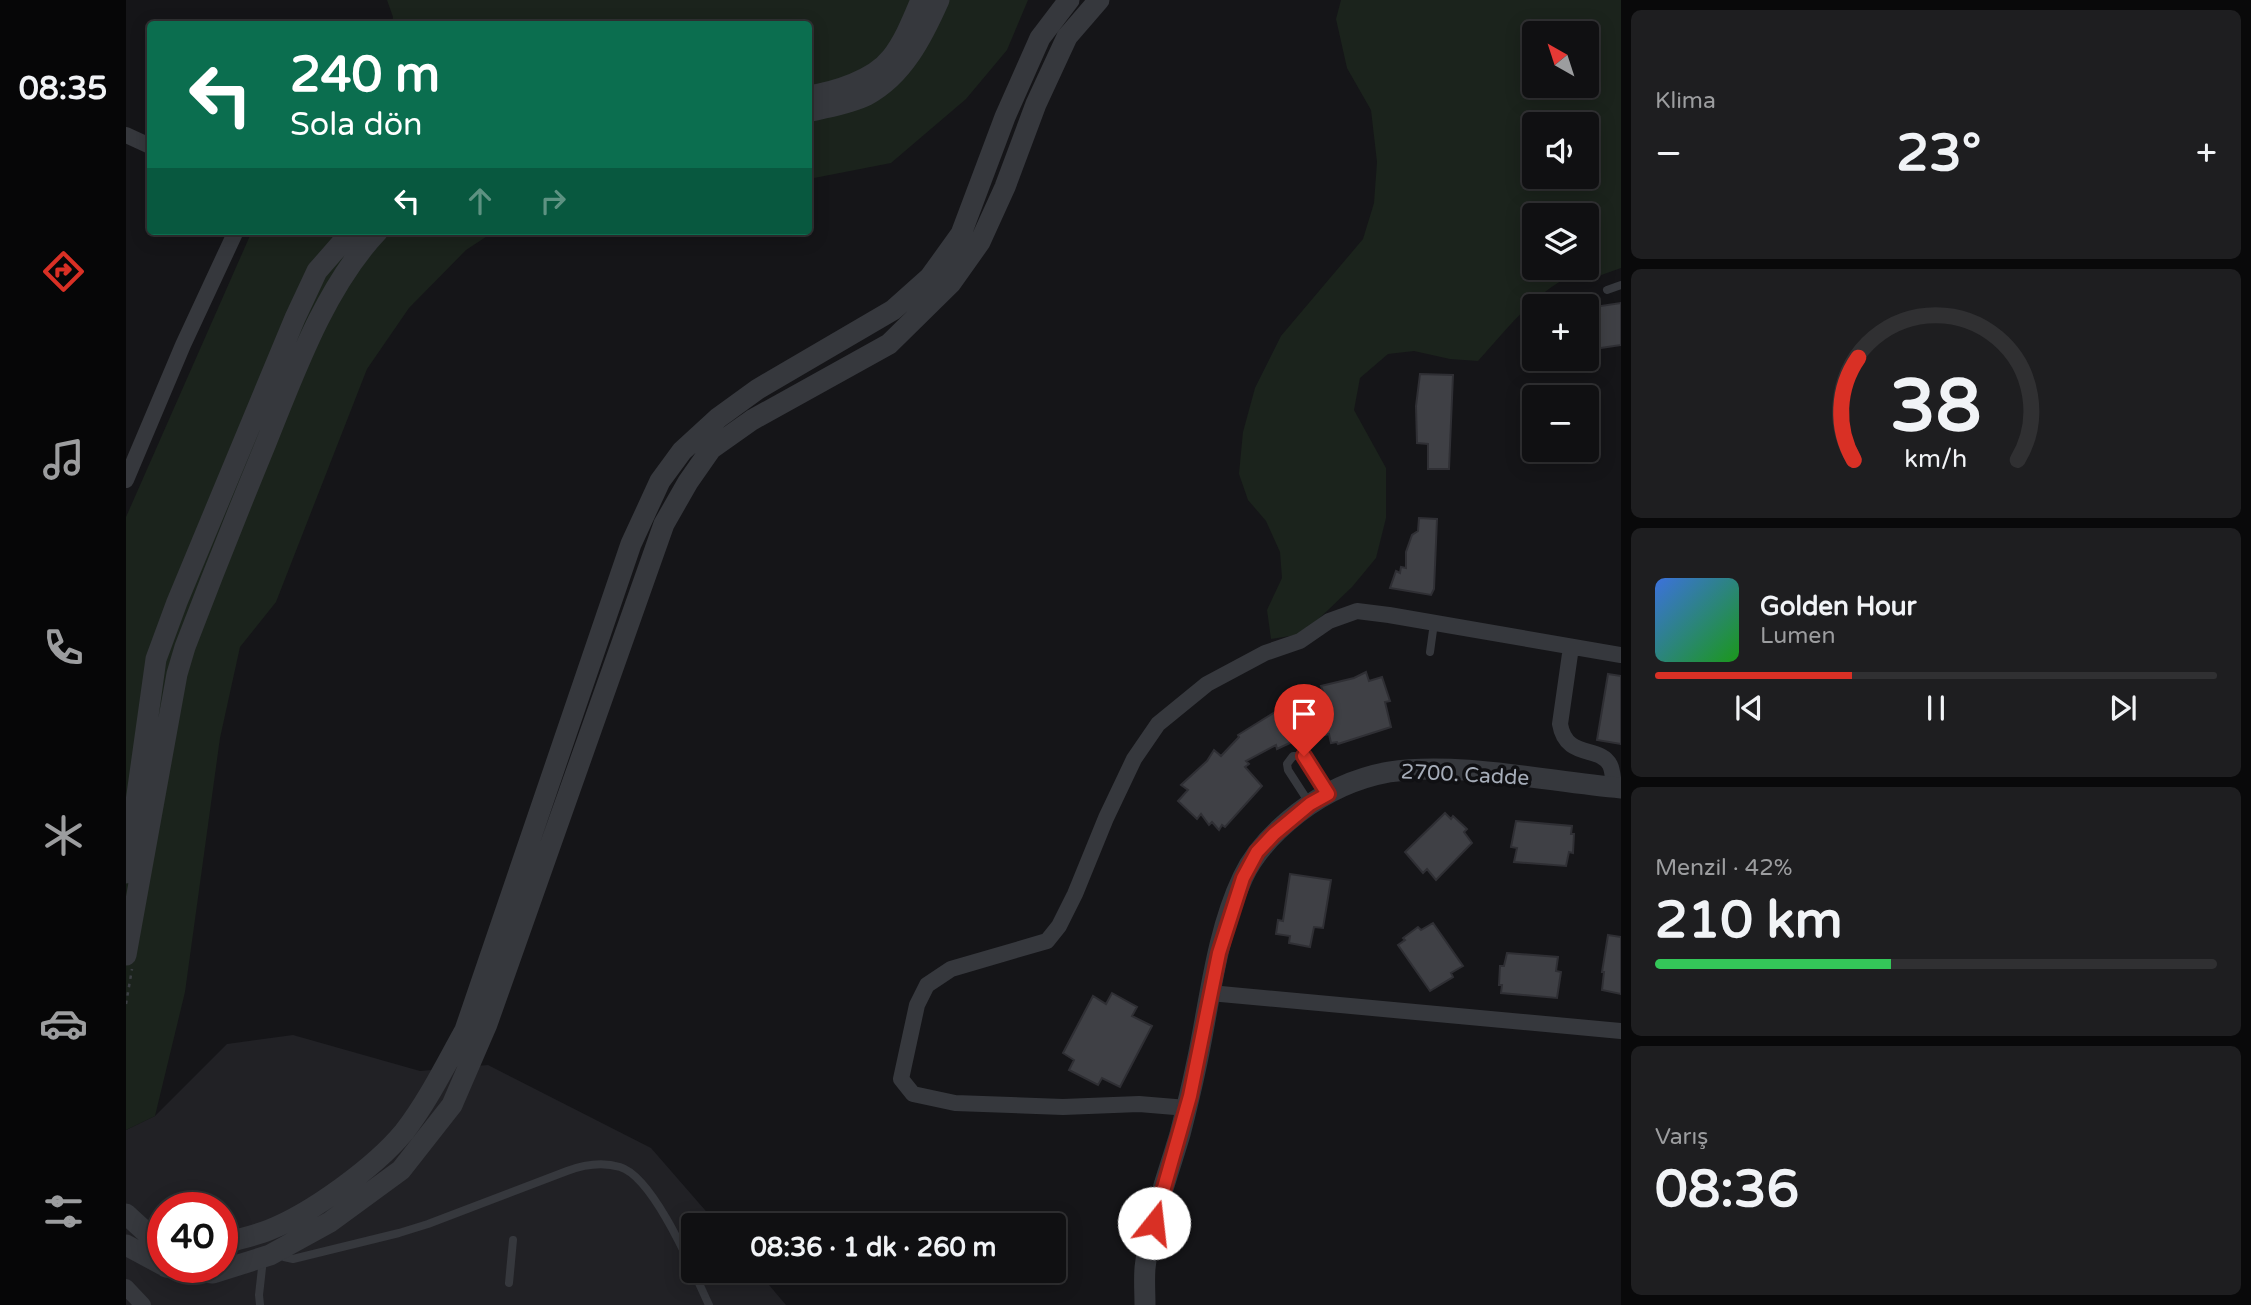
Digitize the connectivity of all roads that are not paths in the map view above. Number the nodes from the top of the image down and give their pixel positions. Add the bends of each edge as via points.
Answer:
1 (921, 0) edge
2 (939, 0) edge
3 (1069, 0) edge
4 (1099, 0) edge
5 (812, 95) edge
6 (812, 111) edge
7 (126, 135) edge
8 (147, 145) edge
9 (234, 235) edge
10 (348, 235) edge
11 (374, 235) edge
12 (1621, 285) edge
13 (1608, 290) dead end
14 (126, 480) edge
15 (1434, 623) junction
16 (1571, 647) junction
17 (1430, 652) dead end
18 (1621, 655) edge
19 (1618, 788) edge
20 (1319, 799) junction
21 (126, 873) edge
22 (129, 960) edge
23 (1210, 993) junction
24 (1621, 1031) edge
25 (1186, 1108) junction
26 (126, 1214) edge
27 (147, 1233) edge
28 (238, 1239) edge
29 (513, 1240) dead end
30 (126, 1245) edge
31 (271, 1253) junction
32 (147, 1257) edge
33 (238, 1264) edge
34 (509, 1283) dead end
35 (126, 1287) edge
36 (143, 1305) edge
37 (260, 1305) edge
38 (709, 1305) edge
39 (1145, 1305) edge

1 - 5 street via 891,60 865,79
2 - 6 street via 927,28 898,71 882,85 865,96
3 - 28 street via 1040,38 961,234 930,277 893,310 758,389 718,418 682,451 660,481 631,544 465,1030 425,1102 403,1133 362,1174 269,1230
4 - 31 street via 1067,37 980,242 951,283 889,344 752,420 711,449 688,482 664,524 487,1024 452,1105 401,1170 330,1222
7 - 8 street
9 - 14 street
10 - 21 street via 317,271 295,318 156,659
11 - 22 street via 337,283 286,393 185,647
12 - 13 lane
15 - 16 street
15 - 17 lane
15 - 25 street via 1357,611 1207,684 1158,724 1134,760 1075,894 1047,941 951,969 927,985 917,1005 901,1079 913,1094 955,1103
16 - 18 street
16 - 19 street via 1562,736 1571,746 1605,758
19 - 20 street, 2700. Cadde via 1413,769 1359,779
20 - 20 lane via 1308,760 1293,756 1288,770
20 - 23 street, 2700. Cadde via 1257,852 1243,878
23 - 24 street
23 - 25 street, 2700. Cadde
25 - 39 street, 2700. Cadde via 1154,1223 1145,1268
26 - 27 street
29 - 34 lane
30 - 32 street
31 - 33 street
31 - 37 lane
31 - 38 lane via 293,1259 399,1233 567,1171 607,1165 632,1173 657,1203
35 - 36 street

